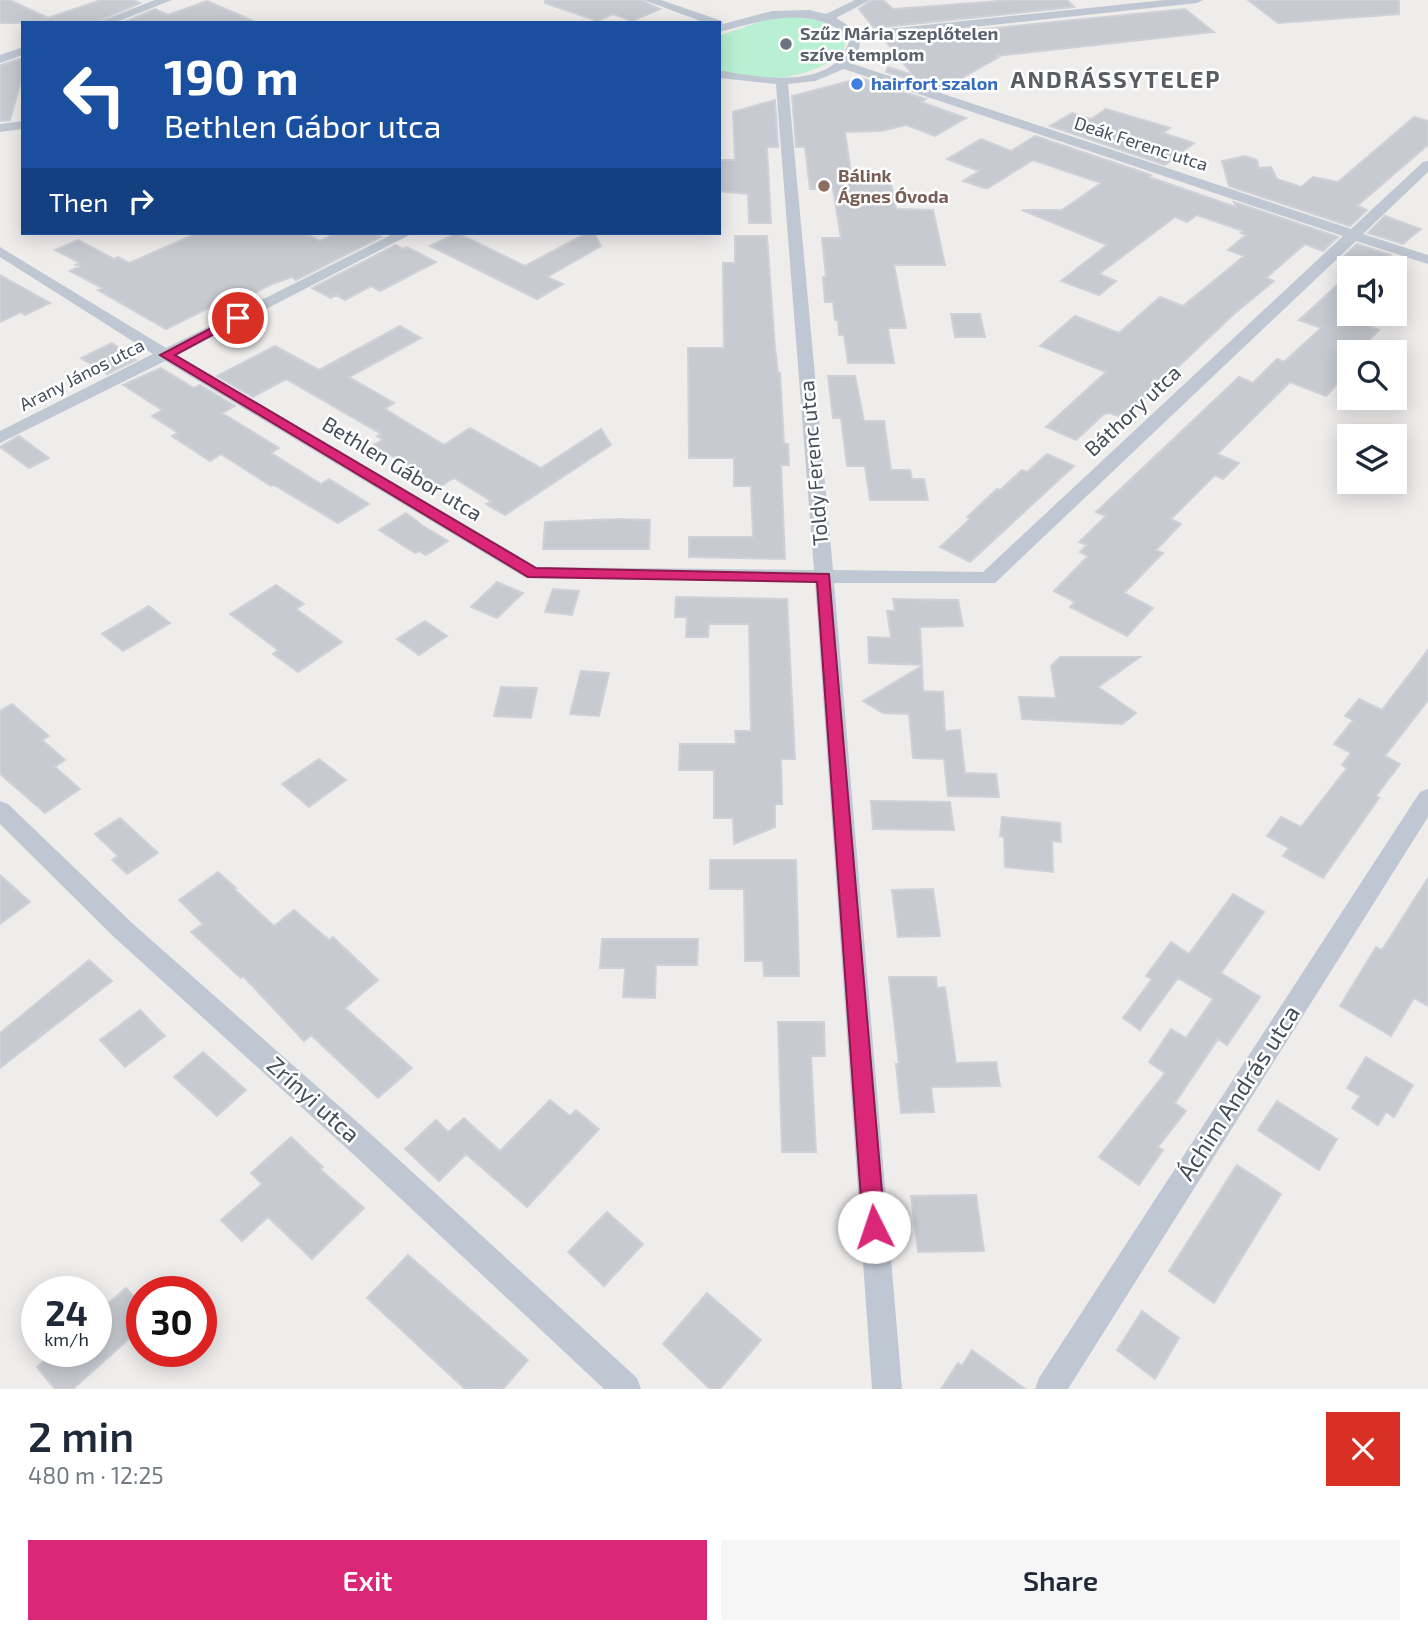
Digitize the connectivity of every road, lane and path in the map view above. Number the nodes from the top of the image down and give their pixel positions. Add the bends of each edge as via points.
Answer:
1 (166, 0) edge
2 (650, 0) edge
3 (864, 0) edge
4 (1197, 0) edge
5 (779, 6) edge
6 (829, 17) junction
7 (108, 21) edge
8 (710, 21) edge
9 (721, 25) edge
10 (856, 36) junction
11 (21, 52) edge
12 (0, 59) edge
13 (842, 64) junction
14 (721, 74) edge
15 (782, 81) junction
16 (21, 125) edge
17 (0, 128) edge
18 (1428, 165) edge
19 (402, 235) edge
20 (1354, 235) junction
21 (0, 251) edge
22 (1428, 260) edge
23 (166, 355) junction
24 (0, 438) edge
25 (824, 577) junction
26 (1428, 798) edge
27 (0, 810) edge
28 (626, 1389) edge
29 (887, 1389) edge
30 (1050, 1389) edge

1 - 7 street
2 - 8 street
3 - 6 street
4 - 10 street
5 - 6 street
5 - 9 street
6 - 10 street
10 - 13 street via 852,54
11 - 12 street
13 - 15 street via 816,77
13 - 20 street, Deák Ferenc utca
14 - 15 street
15 - 25 street, Toldy Ferenc utca
16 - 17 street
18 - 20 street, Báthory utca
19 - 23 street, Arany János utca
20 - 22 street, Deák Ferenc utca
20 - 25 street, Báthory utca via 988,578
21 - 23 street, Bethlen Gábor utca
23 - 24 street, Arany János utca
23 - 25 street, Bethlen Gábor utca via 533,573
25 - 29 street, Toldy Ferenc utca
26 - 30 street, Áchim András utca
27 - 28 street, Zrínyi utca via 123,930

